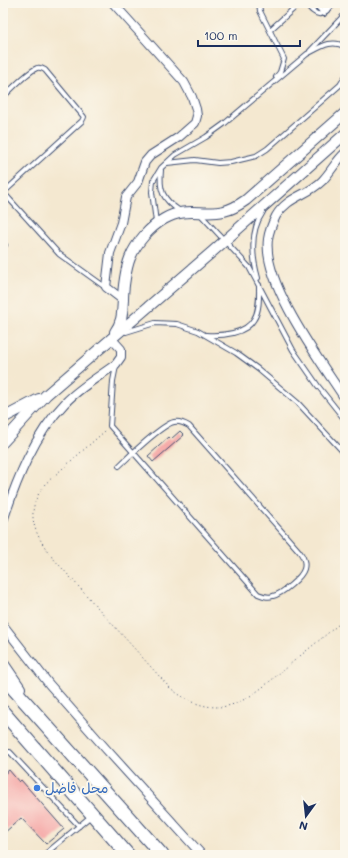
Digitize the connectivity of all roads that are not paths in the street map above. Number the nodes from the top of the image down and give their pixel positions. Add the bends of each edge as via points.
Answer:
1 (113, 3) edge
2 (259, 3) edge
3 (300, 3) edge
4 (305, 3) edge
5 (314, 3) edge
6 (319, 3) edge
7 (323, 3) edge
8 (330, 7) edge
9 (345, 14) edge
10 (270, 30) junction
11 (345, 47) edge
12 (307, 54) junction
13 (345, 77) edge
14 (273, 82) junction
15 (345, 82) edge
16 (340, 85) junction
17 (3, 97) edge
18 (345, 113) edge
19 (345, 134) edge
20 (345, 153) edge
21 (166, 163) junction
22 (161, 168) junction
23 (3, 192) edge
24 (274, 197) junction
25 (196, 211) junction
26 (182, 212) junction
27 (157, 225) junction
28 (225, 240) junction
29 (259, 285) junction
30 (106, 287) junction
31 (122, 300) junction
32 (204, 334) junction
33 (111, 338) junction
34 (116, 364) junction
35 (46, 395) junction
36 (345, 399) edge
37 (3, 418) edge
38 (345, 420) edge
39 (3, 442) edge
40 (133, 453) junction
41 (345, 454) edge
42 (118, 466) dead end
43 (3, 521) edge
44 (3, 625) edge
45 (3, 663) edge
46 (3, 677) edge
47 (3, 712) edge
48 (37, 715) junction
49 (3, 752) edge
50 (93, 814) junction
51 (79, 826) junction
52 (44, 855) edge
53 (128, 855) edge
54 (162, 855) edge
55 (202, 855) edge

1 - 30 street via 184,82 192,97 197,116 194,123 179,137 151,155 138,182 126,197 121,222 110,253
2 - 10 lane via 260,11
3 - 10 lane
4 - 8 lane via 319,15
5 - 8 lane
6 - 8 lane
7 - 8 lane
9 - 12 lane
10 - 14 lane via 284,59 280,72
11 - 12 lane via 331,43
12 - 14 lane
13 - 16 lane
14 - 21 lane via 206,138 175,155
15 - 16 lane
16 - 21 lane via 256,156 231,162 194,160
17 - 23 lane via 31,71 41,68 46,70 84,117
18 - 25 street via 234,208 224,211
19 - 24 street
20 - 36 street via 322,181 285,203 276,215 268,239 269,260 275,281 294,318
21 - 22 lane
22 - 26 lane via 161,190 170,204
22 - 27 lane via 153,181 152,192
23 - 30 lane via 60,254
24 - 28 street
24 - 29 lane via 259,217 253,240 254,264
25 - 26 street
25 - 28 lane
26 - 27 street
27 - 31 street via 137,245 130,258
28 - 29 lane via 249,267
28 - 33 street
29 - 32 lane via 254,319 247,326 227,334
29 - 38 lane via 293,350
30 - 31 street
31 - 33 street via 123,314 119,327
32 - 33 lane via 177,324 155,323
32 - 41 lane via 258,368 298,403
33 - 34 street via 121,350 121,357
33 - 35 street
34 - 40 lane via 110,426
34 - 43 street via 66,402 45,426 14,488
35 - 37 street
35 - 39 street
40 - 40 lane via 258,594 272,597 300,577 304,563 299,551 189,426 182,422 167,425
40 - 42 lane
44 - 55 street via 80,720
45 - 48 street
46 - 48 highway
47 - 50 highway
48 - 54 highway
49 - 51 lane via 10,752
50 - 51 lane
50 - 53 highway
51 - 52 lane

